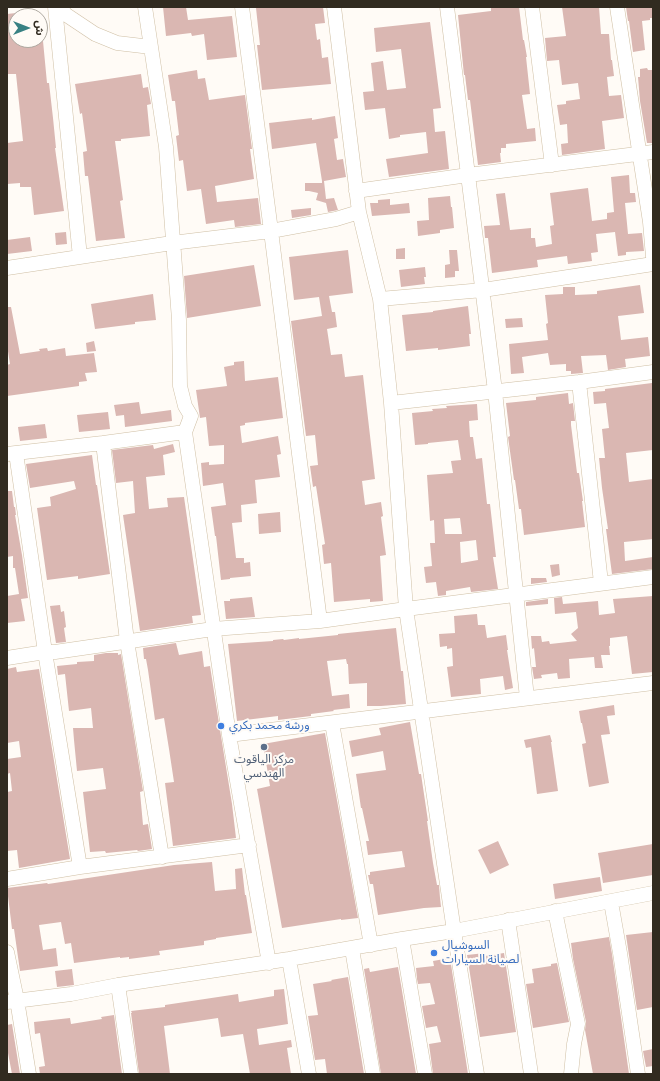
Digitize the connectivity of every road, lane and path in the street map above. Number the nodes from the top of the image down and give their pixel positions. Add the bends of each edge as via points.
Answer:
1 (55, 7) edge
2 (61, 7) edge
3 (145, 7) edge
4 (242, 7) edge
5 (334, 7) edge
6 (448, 7) edge
7 (532, 7) edge
8 (617, 7) edge
9 (151, 47) junction
10 (646, 153) edge
11 (552, 165) junction
12 (468, 175) junction
13 (356, 191) junction
14 (359, 212) junction
15 (271, 231) junction
16 (172, 243) junction
17 (80, 257) junction
18 (653, 257) edge
19 (653, 264) edge
20 (7, 268) edge
21 (482, 290) junction
22 (380, 299) junction
23 (653, 372) edge
24 (579, 382) junction
25 (495, 391) junction
26 (391, 403) junction
27 (185, 432) junction
28 (103, 443) junction
29 (12, 453) edge
30 (653, 577) edge
31 (601, 584) junction
32 (516, 595) junction
33 (406, 609) junction
34 (320, 622) junction
35 (213, 629) junction
36 (128, 641) junction
37 (45, 652) junction
38 (7, 658) edge
39 (653, 682) edge
40 (526, 698) junction
41 (421, 711) junction
42 (332, 723) junction
43 (229, 735) junction
44 (249, 845) junction
45 (162, 857) junction
46 (80, 867) junction
47 (7, 879) edge
48 (653, 893) edge
49 (611, 902) junction
50 (556, 911) junction
51 (508, 920) junction
52 (454, 931) junction
53 (402, 939) junction
54 (371, 945) junction
55 (352, 949) junction
56 (7, 952) edge
57 (289, 959) junction
58 (269, 962) junction
59 (118, 985) junction
60 (12, 1001) edge
61 (29, 1074) edge
62 (131, 1074) edge
63 (309, 1074) edge
64 (373, 1074) edge
65 (425, 1074) edge
66 (477, 1074) edge
67 (531, 1074) edge
68 (571, 1074) edge
69 (638, 1074) edge

1 - 17 street
2 - 9 street via 65,14 95,34 117,43
3 - 9 street
4 - 15 street
5 - 13 street
6 - 12 street
7 - 11 street
8 - 10 street
9 - 16 street via 166,147
10 - 11 street
10 - 18 street
11 - 12 street
12 - 13 street
12 - 21 street
13 - 14 street
14 - 15 street
14 - 22 street
15 - 16 street
15 - 34 street
16 - 17 street
16 - 27 street via 179,320 180,386 190,416
17 - 20 street
19 - 21 street
21 - 22 street
21 - 25 street
22 - 26 street
23 - 24 street
24 - 25 street
24 - 31 street
25 - 26 street
25 - 32 street
26 - 33 street
27 - 28 street
27 - 35 street
28 - 29 street
28 - 36 street
29 - 37 street
30 - 31 street
31 - 32 street
32 - 33 street
32 - 40 street
33 - 34 street
33 - 41 street
34 - 35 street
35 - 36 street
35 - 43 street
36 - 37 street
36 - 45 street
37 - 38 street
37 - 46 street
39 - 40 street
40 - 41 street
41 - 42 street
41 - 52 street
42 - 43 street
42 - 54 street
43 - 44 street
44 - 45 street
44 - 58 street
45 - 46 street
46 - 47 street
48 - 49 street
49 - 50 street
49 - 69 street
50 - 51 street
50 - 68 street via 578,1024
51 - 52 street
51 - 67 street
52 - 53 street
52 - 66 street
53 - 54 street
53 - 65 street
54 - 55 street
55 - 57 street
55 - 64 street
56 - 60 street
57 - 58 street
57 - 63 street
58 - 59 street
59 - 60 street
59 - 62 street
60 - 61 street

